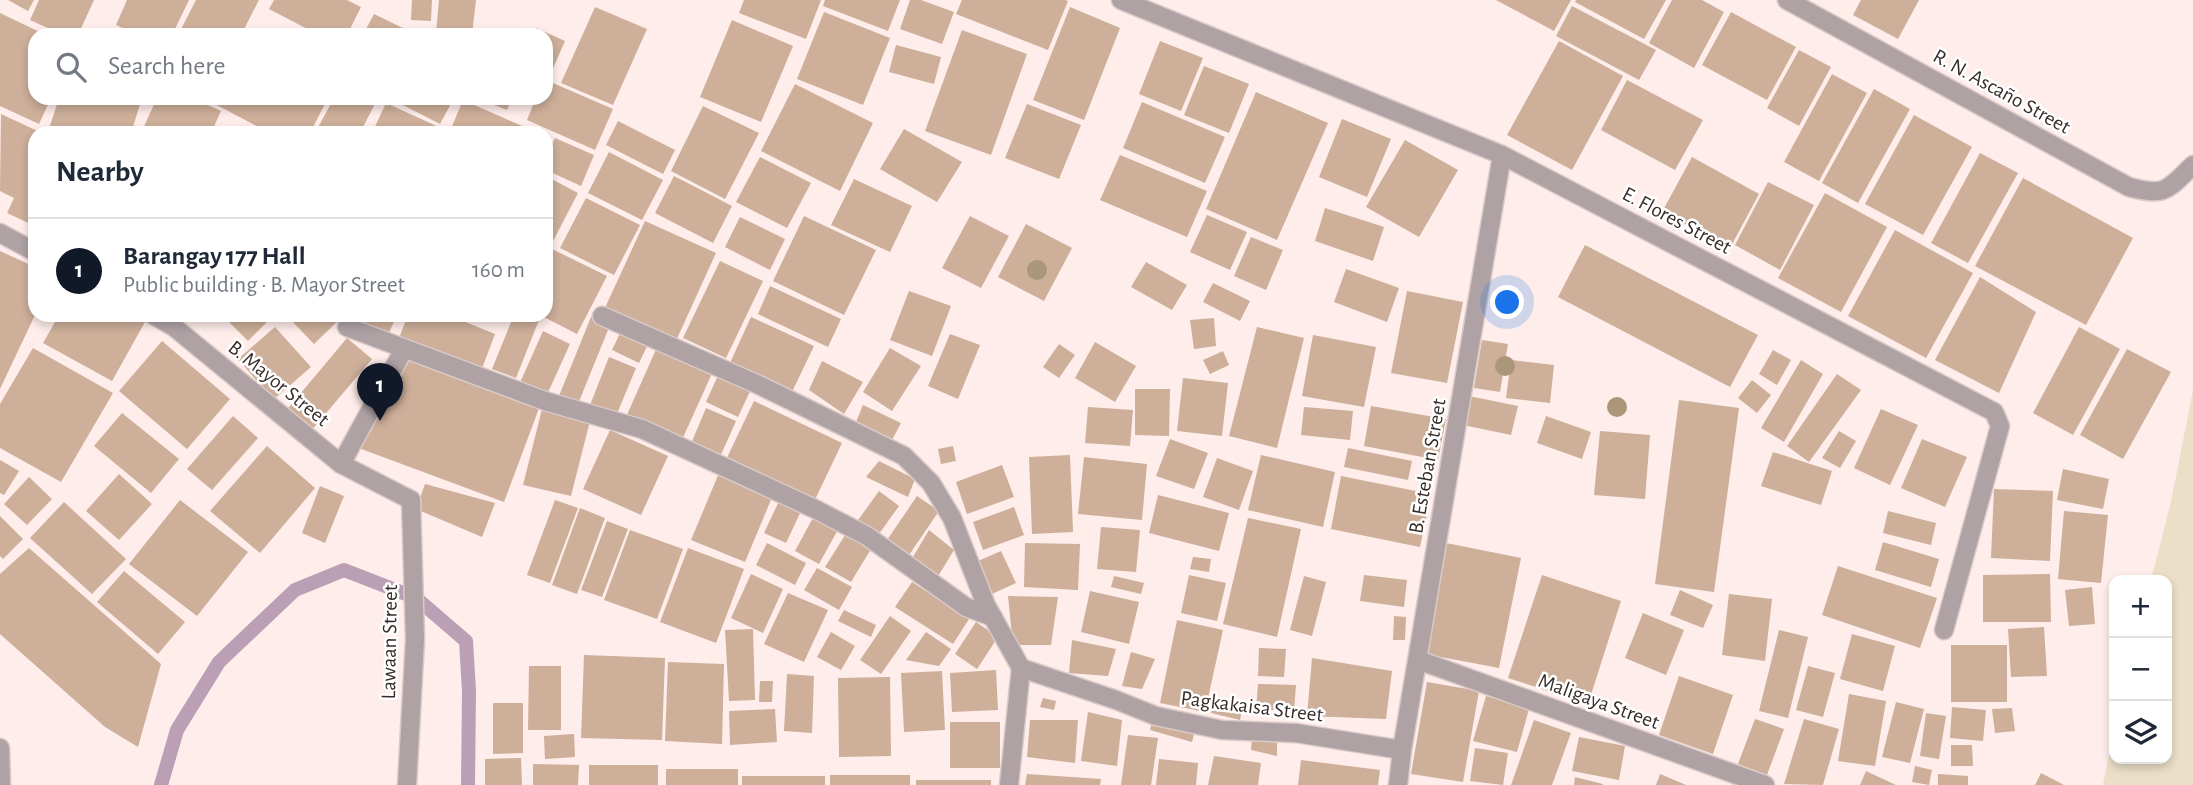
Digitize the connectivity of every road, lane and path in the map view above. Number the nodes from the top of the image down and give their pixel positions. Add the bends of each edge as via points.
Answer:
1 (1121, 0) edge
2 (1787, 0) edge
3 (1502, 155) junction
4 (2193, 165) edge
5 (0, 233) edge
6 (28, 248) edge
7 (602, 316) dead end
8 (165, 322) edge
9 (347, 327) dead end
10 (404, 349) junction
11 (341, 464) junction
12 (411, 500) joint
13 (993, 617) junction
14 (1944, 630) dead end
15 (1418, 660) junction
16 (1021, 668) junction
17 (0, 748) edge
18 (1402, 750) junction
19 (1, 785) edge
20 (407, 785) edge
21 (1009, 785) edge
22 (1398, 785) edge
23 (1765, 785) edge

1 - 3 street, E. Flores Street
2 - 4 street, R. N. Ascaño Street via 2129,187 2151,193 2169,188
3 - 14 street, E. Flores Street via 1994,412 2000,426
3 - 15 street, B. Esteban Street
5 - 6 street
7 - 13 street via 904,456 931,483 952,518
8 - 11 street, B. Mayor Street
9 - 10 street
10 - 11 street
10 - 13 street via 654,435 867,536 966,607
11 - 12 street, B. Mayor Street
12 - 20 street, Lawaan Street via 415,639
13 - 16 street
15 - 18 street, B. Esteban Street
15 - 23 street, Maligaya Street
16 - 18 street, Pagkakaisa Street via 1156,716 1222,730 1296,733
16 - 21 street
17 - 19 street
18 - 22 street, B. Esteban Street

